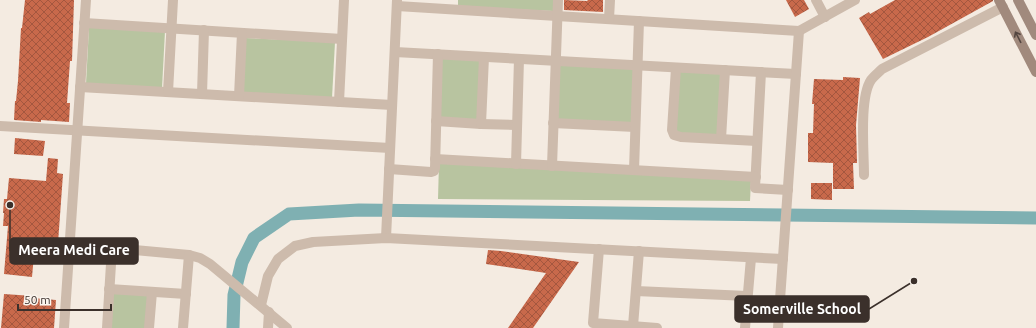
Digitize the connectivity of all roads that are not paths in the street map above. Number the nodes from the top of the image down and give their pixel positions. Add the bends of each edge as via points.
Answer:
1 (86, 0) edge
2 (172, 0) edge
3 (344, 0) edge
4 (558, 0) edge
5 (610, 0) edge
6 (816, 0) edge
7 (855, 0) edge
8 (1018, 0) edge
9 (397, 3) edge
10 (1001, 4) edge
11 (455, 5) edge
12 (557, 16) junction
13 (825, 17) junction
14 (609, 19) junction
15 (639, 21) junction
16 (84, 23) junction
17 (171, 28) junction
18 (1035, 29) edge
19 (204, 30) junction
20 (799, 31) junction
21 (242, 33) junction
22 (342, 39) junction
23 (395, 52) junction
24 (438, 54) junction
25 (484, 57) junction
26 (519, 59) junction
27 (555, 61) junction
28 (637, 66) junction
29 (676, 68) junction
30 (725, 70) junction
31 (761, 72) junction
32 (1036, 72) edge
33 (796, 74) junction
34 (80, 87) junction
35 (168, 92) junction
36 (202, 94) junction
37 (239, 96) junction
38 (339, 102) junction
39 (392, 105) junction
40 (436, 121) junction
41 (553, 123) junction
42 (481, 124) junction
43 (517, 125) junction
44 (0, 126) edge
45 (635, 128) junction
46 (77, 130) junction
47 (721, 139) junction
48 (757, 141) junction
49 (390, 148) junction
50 (435, 159) junction
51 (516, 164) junction
52 (552, 166) junction
53 (389, 169) junction
54 (634, 170) junction
55 (864, 175) dead end
56 (756, 177) junction
57 (788, 190) junction
58 (386, 238) junction
59 (69, 244) junction
60 (112, 248) junction
61 (599, 249) junction
62 (639, 251) junction
63 (189, 255) junction
64 (750, 258) junction
65 (783, 259) junction
66 (109, 289) junction
67 (636, 291) junction
68 (152, 292) junction
69 (186, 294) junction
70 (748, 296) junction
71 (265, 309) junction
72 (633, 326) junction
73 (64, 328) edge
74 (107, 328) edge
75 (149, 328) edge
76 (184, 328) edge
77 (268, 328) edge
78 (288, 328) edge
79 (657, 328) edge
80 (745, 328) edge
81 (778, 328) edge

1 - 16 street
2 - 17 street
3 - 22 street
4 - 12 street
5 - 14 street
6 - 13 street
7 - 13 street
8 - 18 street
9 - 11 street
9 - 23 street
32 -> 10 street
10 - 55 street via 882,69 871,80 864,105
11 - 12 street
12 - 14 street
12 - 27 street
13 - 20 street
14 - 15 street
15 - 20 street
15 - 28 street
16 - 17 street
16 - 34 street
17 - 19 street
17 - 35 street
19 - 21 street
19 - 36 street
20 - 33 street
21 - 22 street
21 - 37 street
22 - 38 street
23 - 24 street
23 - 39 street
24 - 25 street
24 - 40 street
25 - 26 street
25 - 42 street
26 - 27 street
26 - 43 street
27 - 28 street
27 - 41 street
28 - 29 street
28 - 45 street
29 - 30 street
29 - 47 street via 672,130 674,135
30 - 31 street
30 - 47 street
31 - 33 street
31 - 48 street
33 - 57 street
34 - 35 street
34 - 46 street
35 - 36 street
36 - 37 street
37 - 38 street
38 - 39 street
39 - 49 street
40 - 42 street
40 - 50 street
41 - 45 street
41 - 52 street
42 - 43 street
43 - 51 street
44 - 46 street
45 - 54 street
46 - 49 street
46 - 59 street
47 - 48 street
48 - 56 street
49 - 53 street
50 - 51 street
50 - 53 street via 435,168 431,172
51 - 52 street
52 - 54 street
53 - 58 street
54 - 56 street
56 - 57 street via 755,188
57 - 65 street
58 - 61 street
58 - 71 street via 313,242 295,246 278,259 268,276
59 - 60 street
59 - 73 street
60 - 63 street
60 - 66 street
61 - 62 street
61 - 72 street via 593,323
62 - 64 street
62 - 67 street
63 - 69 street
63 - 71 street via 210,264
64 - 65 street
64 - 70 street
65 - 81 street
66 - 68 street
66 - 74 street
67 - 70 street
67 - 72 street
68 - 69 street
68 - 75 street
69 - 76 street
70 - 80 street
71 - 77 street
71 - 78 street
72 - 79 street

